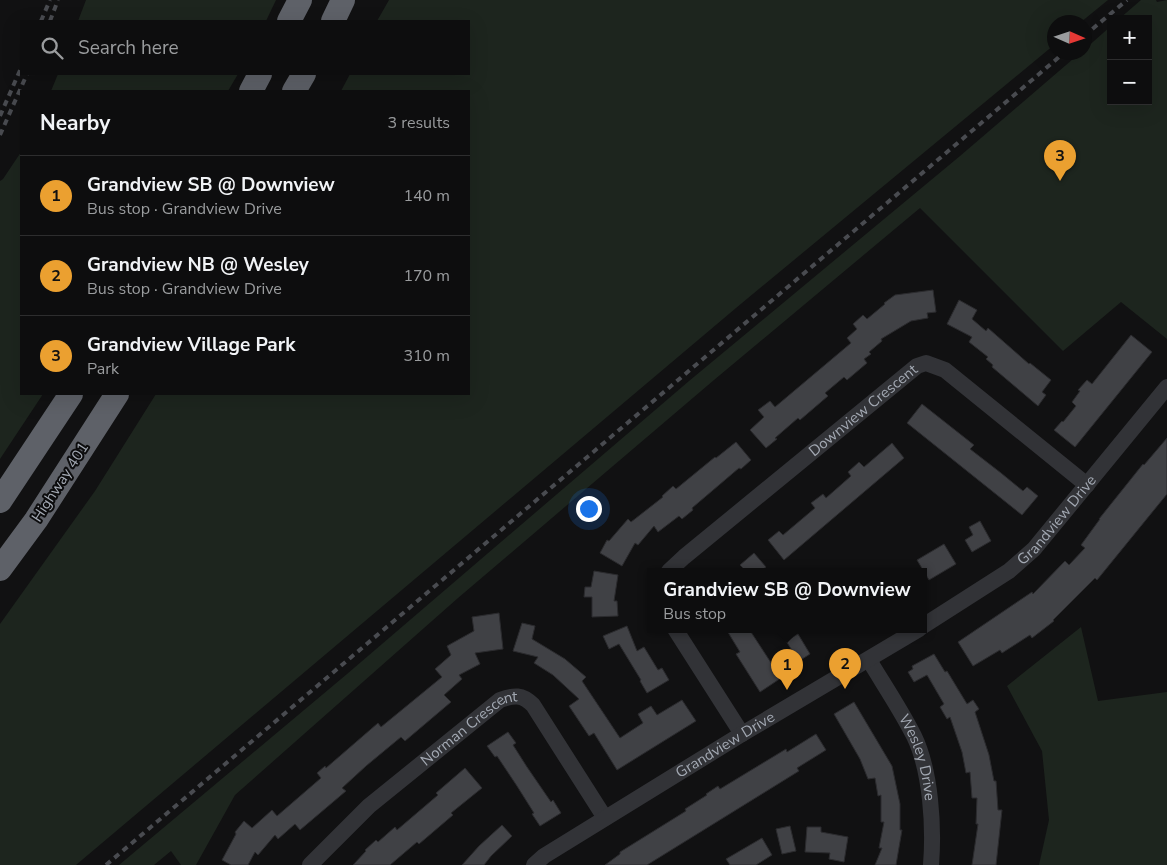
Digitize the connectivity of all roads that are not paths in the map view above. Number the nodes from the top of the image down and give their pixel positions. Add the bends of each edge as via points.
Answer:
1 (300, 0) edge
2 (343, 0) edge
3 (290, 20) edge
4 (333, 20) edge
5 (259, 75) edge
6 (303, 75) edge
7 (252, 90) edge
8 (295, 90) edge
9 (1167, 387) edge
10 (70, 395) edge
11 (115, 395) edge
12 (1086, 485) junction
13 (0, 501) edge
14 (672, 568) edge
15 (0, 569) edge
16 (927, 623) edge
17 (679, 633) edge
18 (913, 633) edge
19 (869, 660) junction
20 (742, 734) junction
21 (605, 818) junction
22 (310, 865) edge
23 (534, 865) edge
24 (931, 865) edge

1 - 3 highway
2 - 4 highway
5 - 7 highway
6 - 8 highway
9 - 12 street, Grandview Drive
10 - 13 highway
11 - 15 highway, Highway 401 via 36,520
12 - 14 street, Downview Crescent via 945,370 926,363 917,366
12 - 16 street, Grandview Drive via 1034,549 1009,571
17 - 20 street
18 - 19 street, Grandview Drive
19 - 20 street, Grandview Drive
19 - 24 street, Wesley Drive via 915,737 926,774 932,821
20 - 21 street, Grandview Drive
21 - 22 street, Norman Crescent via 533,705 526,698 508,697 500,700 369,806
21 - 23 street, Grandview Drive

